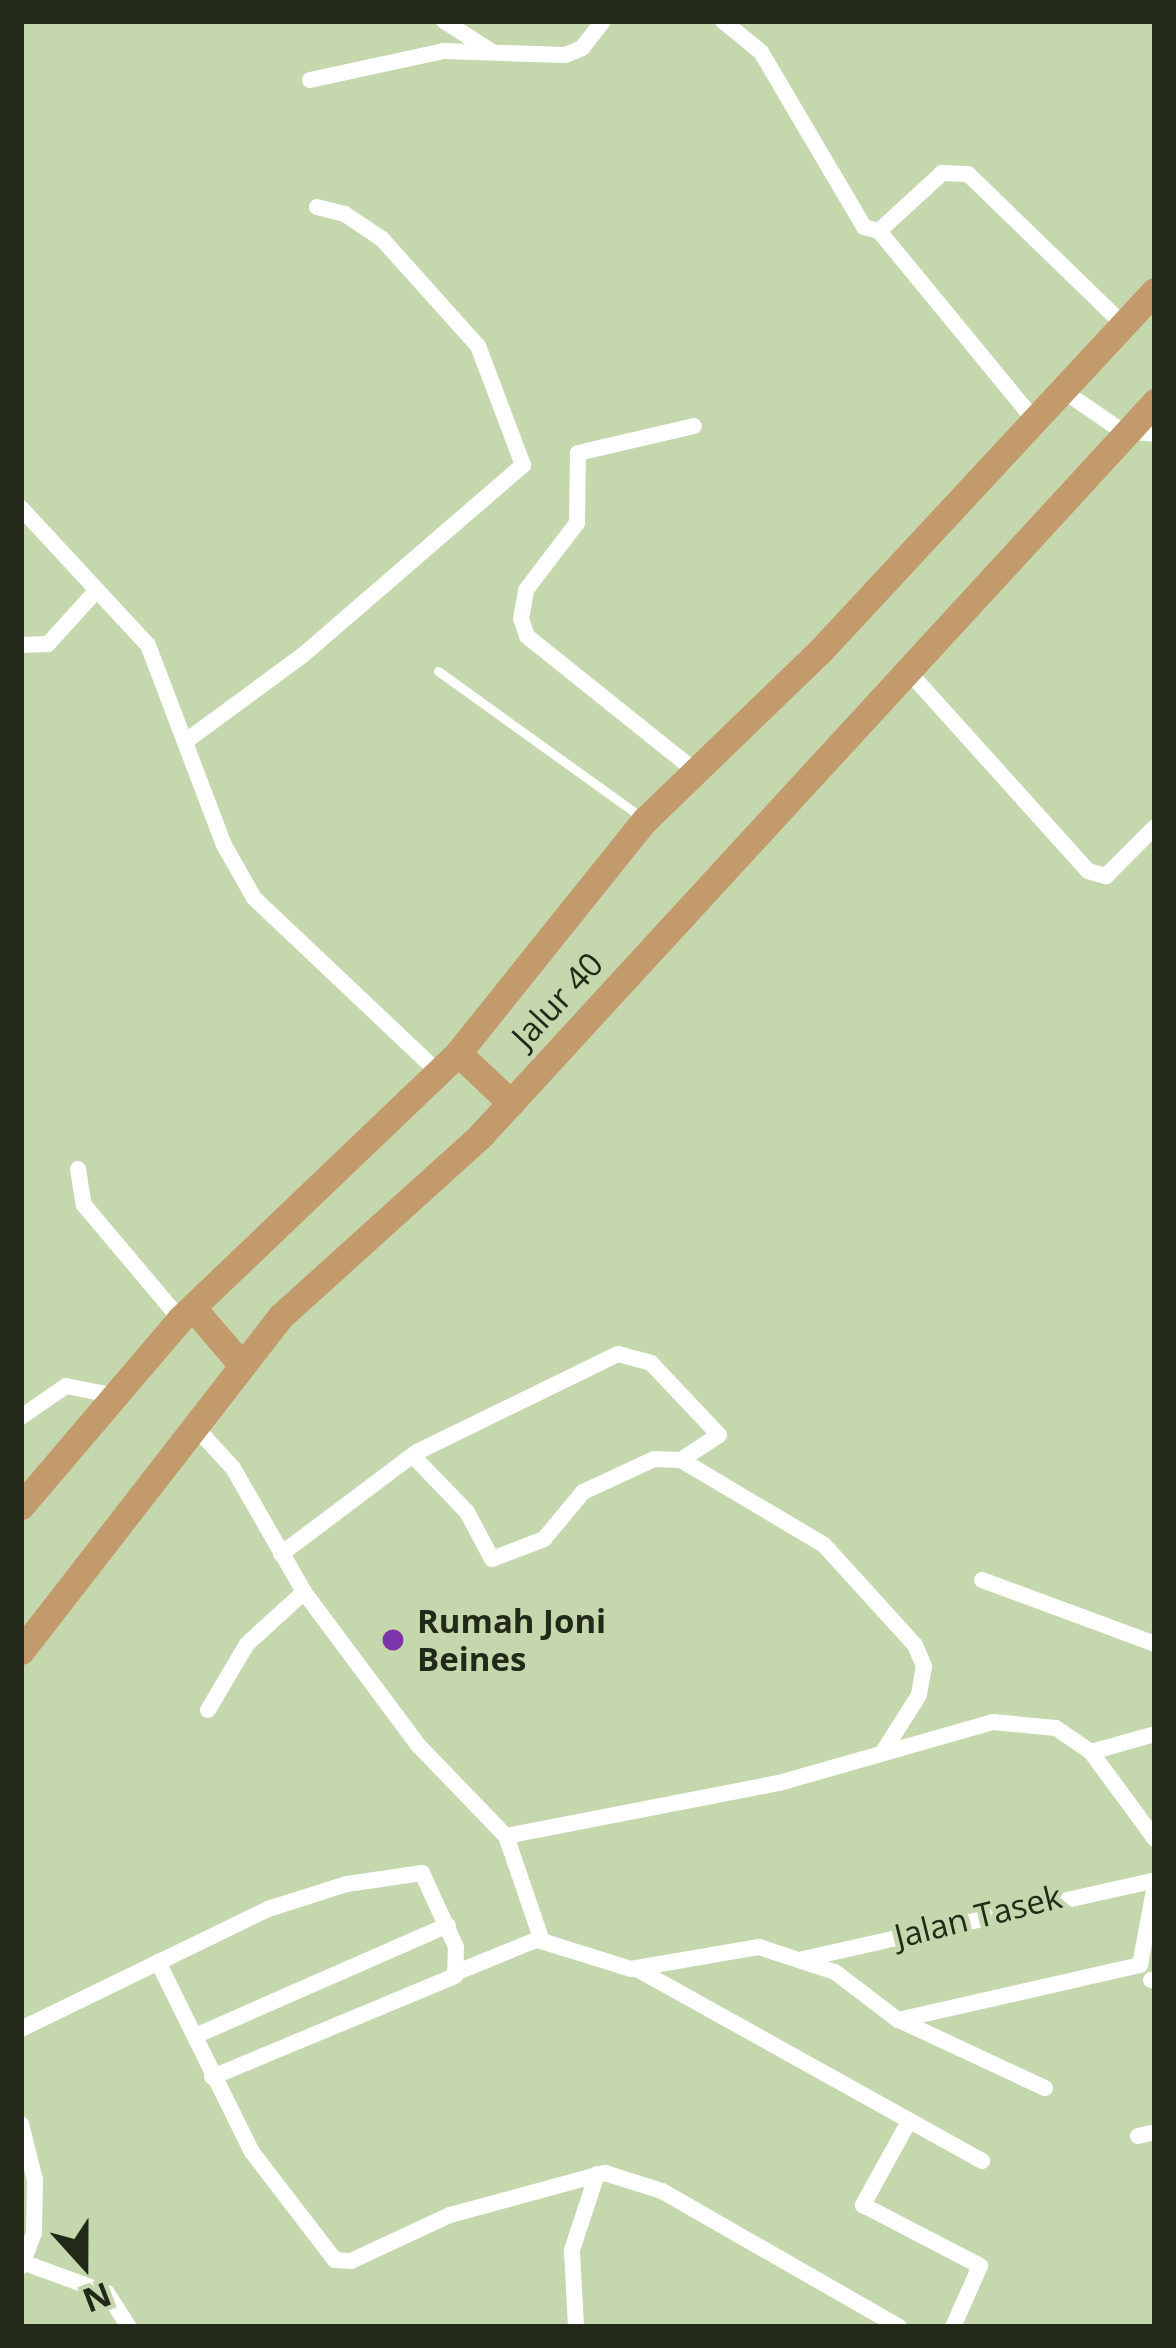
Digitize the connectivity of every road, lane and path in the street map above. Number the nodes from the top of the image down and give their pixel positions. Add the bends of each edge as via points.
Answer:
1 (444, 21) edge
2 (603, 21) edge
3 (722, 21) edge
4 (492, 51) junction
5 (310, 80) dead end
6 (317, 207) dead end
7 (879, 232) junction
8 (1155, 291) edge
9 (1122, 323) junction
10 (1059, 388) junction
11 (1155, 402) edge
12 (1031, 416) junction
13 (694, 426) dead end
14 (1121, 431) junction
15 (1155, 434) edge
16 (21, 508) edge
17 (96, 591) junction
18 (21, 644) edge
19 (438, 671) dead end
20 (908, 671) junction
21 (186, 741) junction
22 (694, 770) junction
23 (645, 820) junction
24 (1155, 827) edge
25 (448, 1063) junction
26 (511, 1102) junction
27 (78, 1169) dead end
28 (187, 1313) junction
29 (241, 1364) junction
30 (116, 1396) junction
31 (21, 1417) edge
32 (198, 1430) junction
33 (412, 1456) junction
34 (681, 1460) junction
35 (21, 1506) edge
36 (281, 1554) junction
37 (982, 1580) dead end
38 (304, 1592) junction
39 (1155, 1644) edge
40 (21, 1651) edge
41 (208, 1710) dead end
42 (1155, 1734) edge
43 (883, 1752) junction
44 (1091, 1752) junction
45 (506, 1836) junction
46 (1155, 1839) edge
47 (1155, 1883) edge
48 (448, 1925) junction
49 (538, 1940) junction
50 (802, 1959) junction
51 (158, 1962) junction
52 (636, 1968) junction
53 (460, 1971) junction
54 (898, 2020) junction
55 (21, 2029) edge
56 (195, 2036) junction
57 (212, 2077) junction
58 (1045, 2088) dead end
59 (908, 2122) junction
60 (21, 2124) edge
61 (982, 2161) dead end
62 (597, 2174) junction
63 (23, 2265) edge
64 (129, 2327) edge
65 (576, 2327) edge
66 (899, 2327) edge
67 (953, 2327) edge

1 - 4 street
2 - 4 street via 582,48 565,55
3 - 7 street via 761,52 864,226
4 - 5 street via 444,51
6 - 21 street via 345,214 382,239 478,346 523,465 303,655
7 - 9 street via 942,173 968,174
7 - 12 street via 942,318
8 - 9 highway, Jalur 40
9 - 10 highway, Jalur 40
10 - 12 highway, Jalur 40
10 - 14 street
11 - 14 highway, Jalur 40
12 - 22 highway, Jalur 40 via 821,650
13 - 22 street via 578,453 577,523 526,590 521,620 527,636
14 - 15 street
14 - 20 highway, Jalur 40
16 - 17 street
17 - 18 street via 48,644
17 - 21 street via 148,645
19 - 23 lane
20 - 24 street via 1088,871 1106,875
20 - 26 highway, Jalur 40
21 - 25 street via 224,845 254,898
22 - 23 highway, Jalur 40
23 - 25 highway, Jalur 40
25 - 26 highway
25 - 28 highway, Jalur 40
26 - 29 highway, Jalur 40
27 - 28 street via 84,1205
28 - 29 highway
28 - 30 highway, Jalur 40
29 - 32 highway, Jalur 40
30 - 31 street via 65,1386
30 - 35 highway, Jalur 40
32 - 36 street via 233,1468
32 - 40 highway, Jalur 40
33 - 34 street via 467,1512 492,1559 544,1539 583,1492 654,1459
33 - 34 street via 596,1360 634,1353 719,1435
33 - 36 street
34 - 43 street via 824,1545 915,1645 924,1666 919,1695
36 - 38 street
37 - 39 street
38 - 41 street via 248,1644
38 - 45 street via 418,1745
42 - 44 street
43 - 44 street via 993,1722 1056,1728
43 - 45 street via 779,1783
44 - 46 street
45 - 49 street
47 - 50 street, Jalan Tasek
47 - 54 street via 1140,1965 1005,2002
48 - 51 street via 430,1883 415,1871 289,1902
48 - 53 street
48 - 56 street
49 - 52 street
49 - 53 street
50 - 52 street via 741,1945 704,1961
50 - 54 street via 836,1972
51 - 55 street
51 - 56 street
52 - 59 street
53 - 57 street
54 - 58 street
56 - 57 street
57 - 62 street via 252,2152 338,2261 450,2215
59 - 61 street
59 - 67 street via 863,2205 980,2266
60 - 63 street via 35,2180
62 - 65 street via 572,2250
62 - 66 street via 662,2191
63 - 64 street via 106,2293

